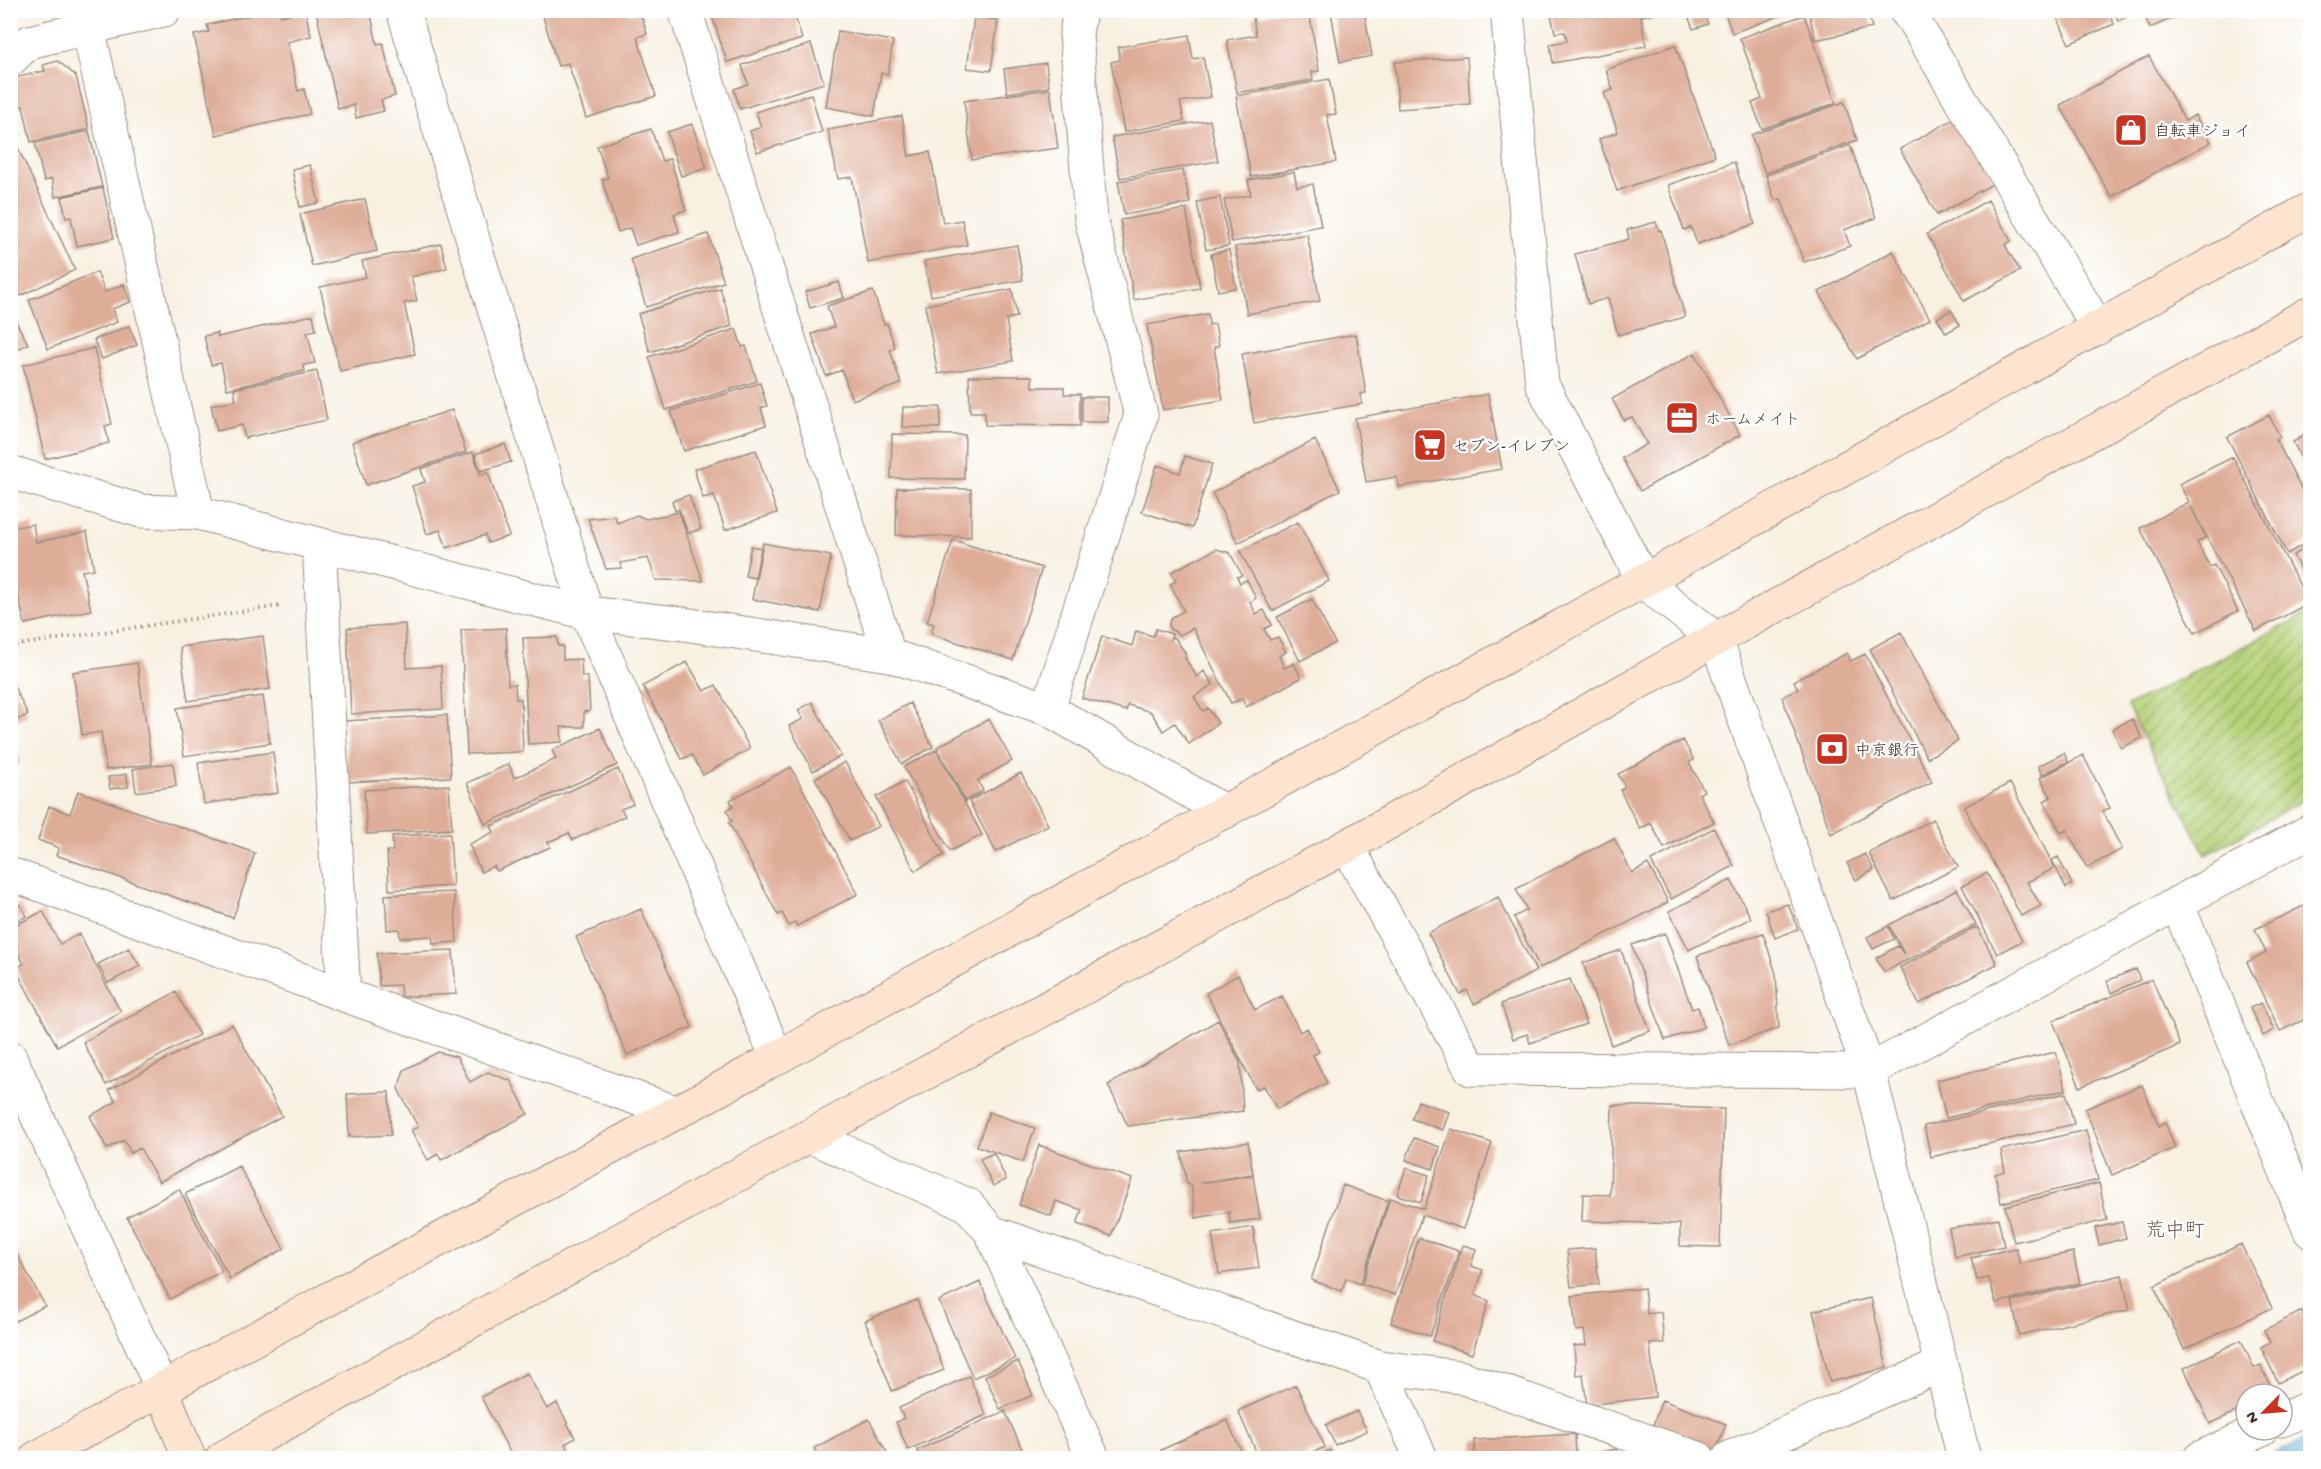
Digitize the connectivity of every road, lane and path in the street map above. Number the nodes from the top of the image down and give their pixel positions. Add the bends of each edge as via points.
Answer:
1 (164, 10) edge
2 (403, 10) edge
3 (685, 10) edge
4 (1080, 10) edge
5 (1507, 10) edge
6 (1905, 10) edge
7 (88, 28) junction
8 (17, 44) edge
9 (2310, 209) edge
10 (2310, 313) edge
11 (2098, 328) junction
12 (10, 472) edge
13 (198, 513) junction
14 (319, 544) junction
15 (1644, 582) junction
16 (322, 600) junction
17 (587, 613) junction
18 (1716, 639) junction
19 (10, 646) edge
20 (889, 655) junction
21 (1048, 709) junction
22 (1225, 812) junction
23 (2310, 831) edge
24 (1347, 846) junction
25 (10, 874) edge
26 (2177, 903) junction
27 (344, 995) junction
28 (10, 1057) edge
29 (777, 1058) junction
30 (1869, 1071) junction
31 (675, 1112) junction
32 (809, 1136) junction
33 (2310, 1231) edge
34 (991, 1232) junction
35 (1941, 1365) junction
36 (1380, 1367) junction
37 (162, 1389) junction
38 (2310, 1407) edge
39 (2294, 1414) edge
40 (2235, 1442) edge
41 (36, 1458) edge
42 (189, 1458) edge
43 (222, 1458) edge
44 (1093, 1458) edge
45 (1421, 1458) edge
46 (1698, 1458) edge
47 (1729, 1458) edge
48 (1964, 1458) edge
49 (2200, 1458) edge

1 - 7 street
2 - 17 street
3 - 20 street
4 - 21 street via 1076,34 1091,219 1141,415
5 - 15 street via 1542,384
6 - 11 street
7 - 8 street
7 - 13 street
9 - 11 street
10 - 18 street
11 - 15 street
12 - 13 street via 141,511
13 - 14 street
14 - 16 street
14 - 17 street
15 - 18 street
15 - 22 street
16 - 19 path
16 - 27 street
17 - 20 street
17 - 29 street
18 - 24 street
18 - 30 street
20 - 21 street
21 - 22 street
22 - 29 street
23 - 26 street
24 - 30 street via 1471,1069
24 - 32 street
25 - 27 street
26 - 30 street
26 - 33 street
27 - 31 street
28 - 37 street
29 - 31 street
30 - 35 street
31 - 37 street
32 - 34 street via 968,1205
32 - 43 street
34 - 36 street
34 - 44 street
35 - 47 street
35 - 48 street
36 - 45 street
36 - 46 street via 1460,1377
37 - 41 street
37 - 42 street
38 - 39 street
40 - 49 street

